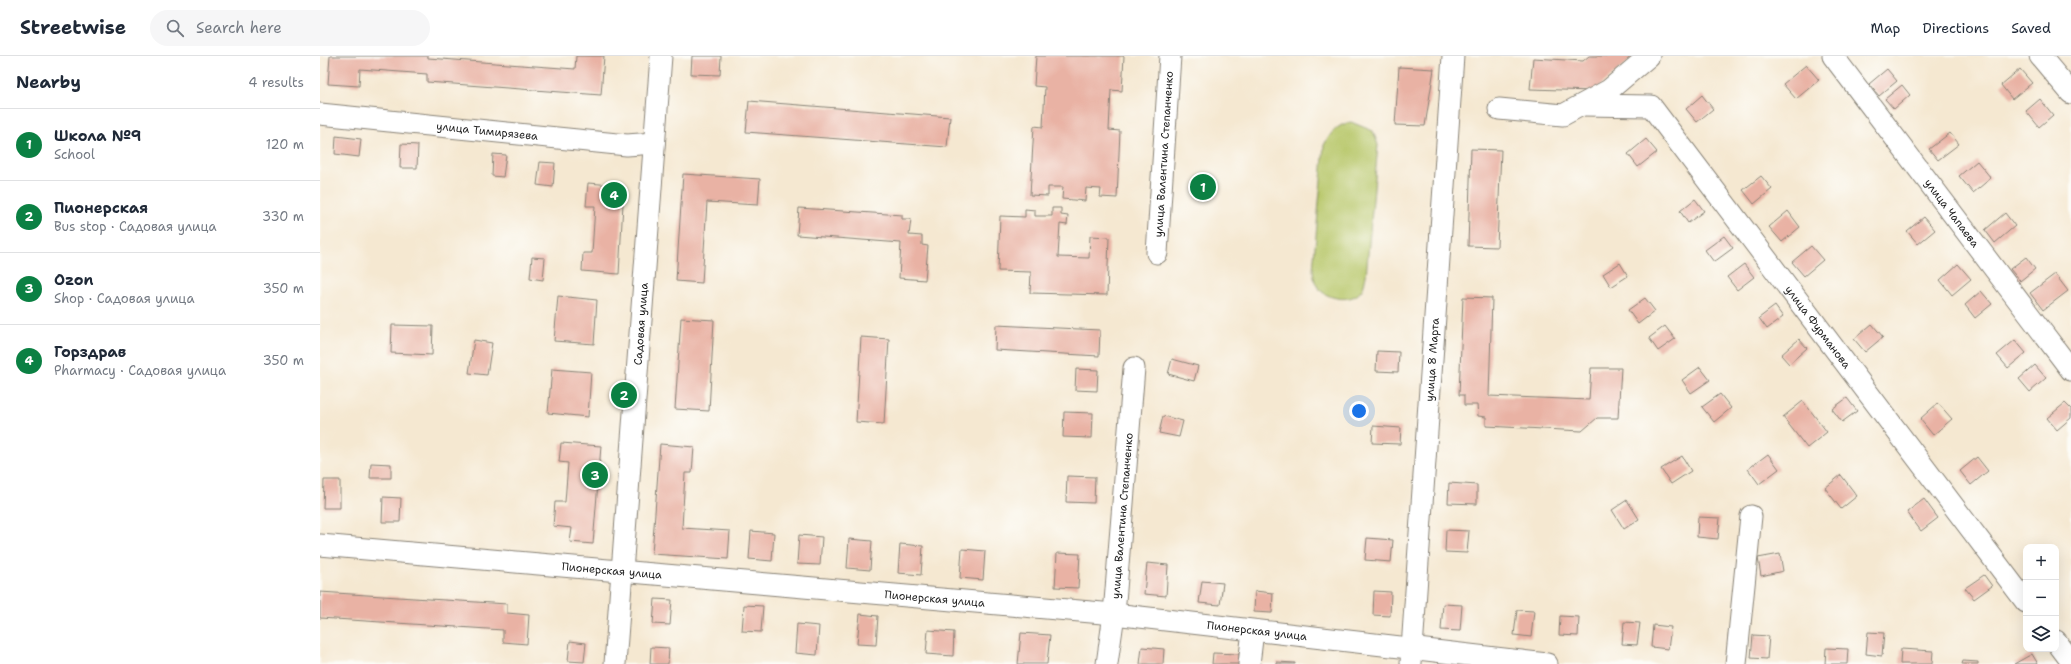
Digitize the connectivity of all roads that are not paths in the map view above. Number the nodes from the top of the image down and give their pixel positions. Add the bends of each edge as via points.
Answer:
1 (661, 56) edge
2 (1170, 56) edge
3 (1453, 56) edge
4 (1649, 56) edge
5 (1833, 56) edge
6 (2040, 56) edge
7 (2071, 93) edge
8 (1583, 105) junction
9 (1499, 109) dead end
10 (320, 114) edge
11 (654, 143) junction
12 (1157, 253) dead end
13 (1134, 368) dead end
14 (2071, 370) edge
15 (1751, 516) dead end
16 (320, 545) edge
17 (623, 572) junction
18 (2023, 598) edge
19 (1114, 614) junction
20 (1253, 631) junction
21 (2059, 645) edge
22 (1411, 657) edge
23 (2071, 661) edge
24 (615, 664) edge
25 (1107, 664) edge
26 (1249, 664) edge
27 (1547, 664) edge
28 (1736, 664) edge

1 - 11 street, Садовая улица
2 - 12 street, улица Валентина Степанченко
3 - 22 street, улица 8 Марта
4 - 8 street via 1609,90
5 - 14 street, улица Чапаева
6 - 7 street
8 - 9 street via 1563,115
8 - 18 street, улица Фурманова via 1651,106
10 - 11 street, улица Тимирязева via 627,146
11 - 17 street, Садовая улица
13 - 19 street, улица Валентина Степанченко
15 - 28 street
16 - 17 street, Пионерская улица
17 - 19 street, Пионерская улица
17 - 24 street, Садовая улица
19 - 20 street, Пионерская улица
19 - 25 street, улица Валентина Степанченко
20 - 22 street, Пионерская улица
20 - 26 street
21 - 23 street
22 - 27 street, Пионерская улица

